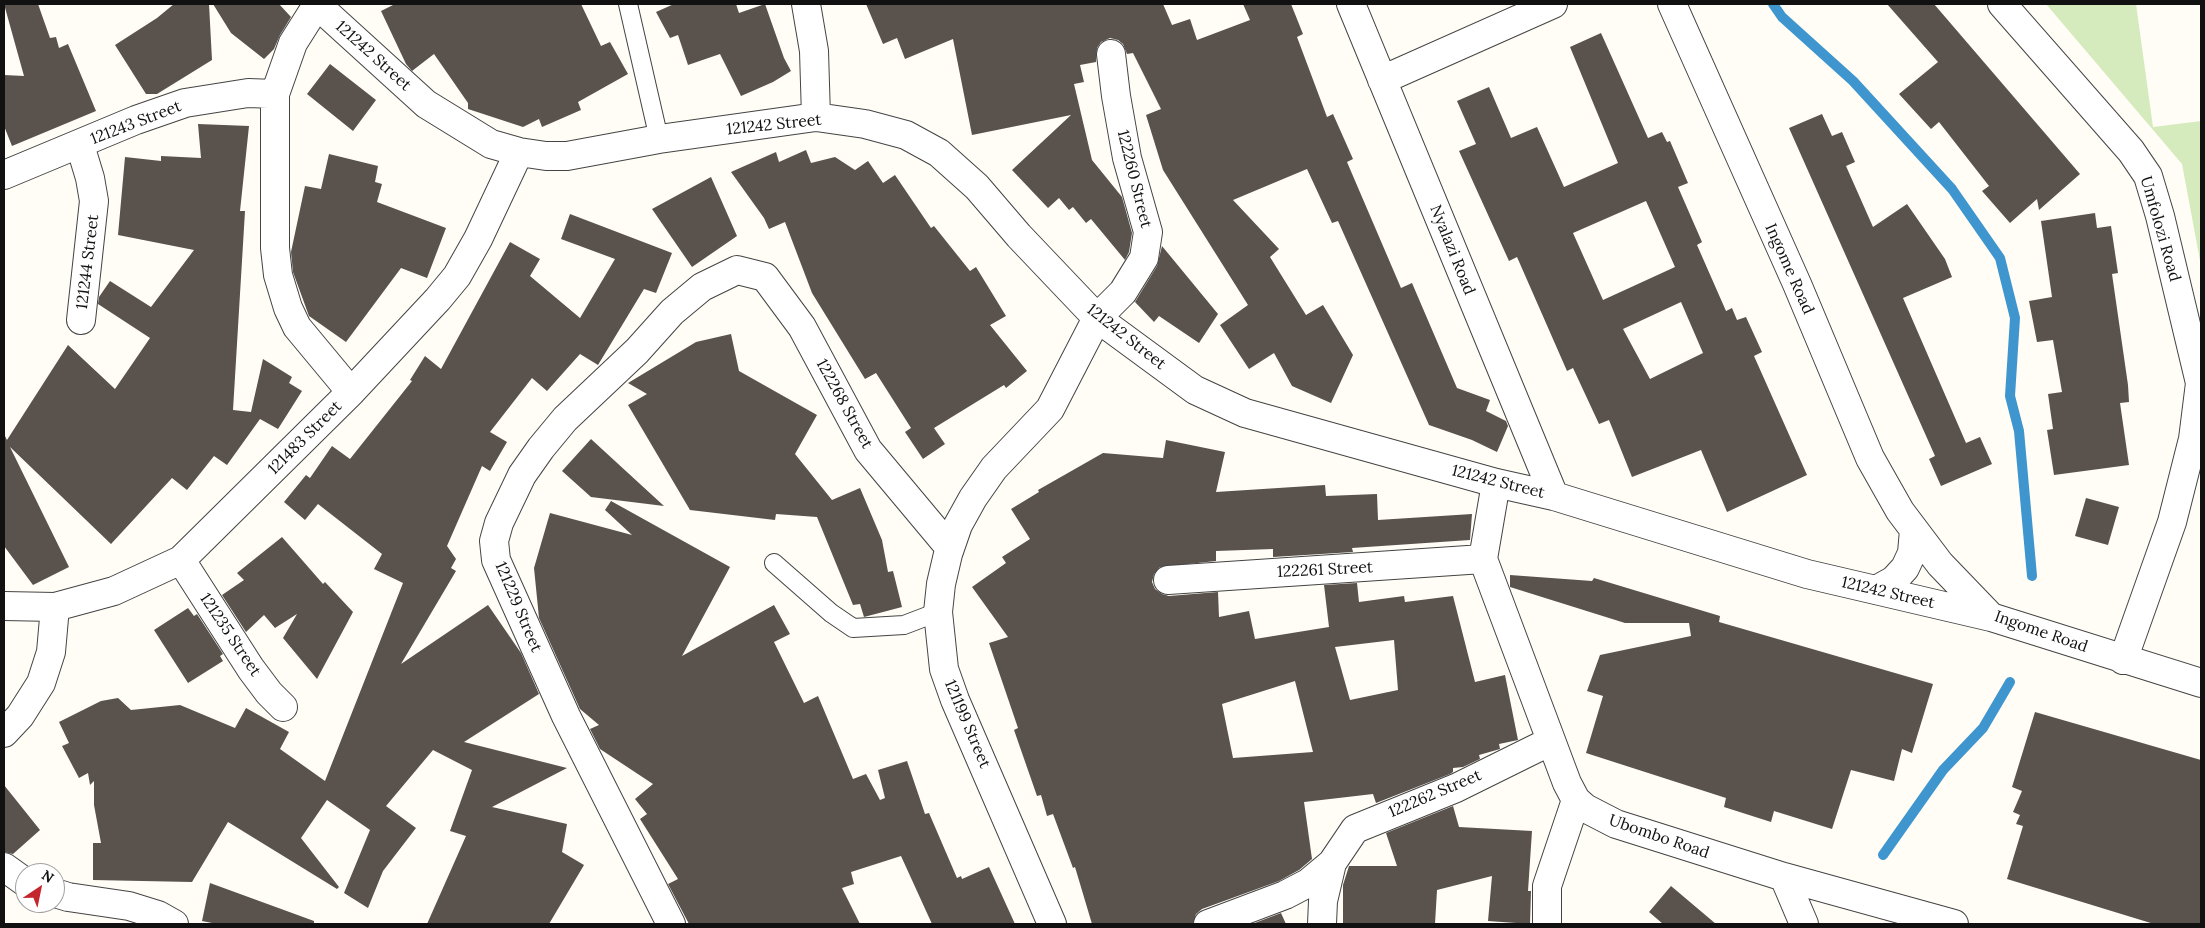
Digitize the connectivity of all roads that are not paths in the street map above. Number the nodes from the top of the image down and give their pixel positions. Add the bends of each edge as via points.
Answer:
1 (316, 4) edge
2 (628, 4) edge
3 (806, 4) edge
4 (1351, 4) edge
5 (1553, 4) edge
6 (1672, 4) edge
7 (2002, 4) edge
8 (1111, 54) dead end
9 (1382, 80) junction
10 (275, 94) junction
11 (816, 117) junction
12 (659, 139) junction
13 (80, 145) junction
14 (519, 152) junction
15 (4, 175) edge
16 (737, 270) joint
17 (1096, 318) junction
18 (81, 320) dead end
19 (2201, 383) edge
20 (351, 392) junction
21 (1496, 483) junction
22 (1554, 496) junction
23 (1914, 530) junction
24 (950, 548) junction
25 (1483, 559) junction
26 (181, 560) junction
27 (774, 563) dead end
28 (1168, 580) dead end
29 (1876, 590) junction
30 (4, 606) edge
31 (55, 607) junction
32 (938, 612) junction
33 (1991, 617) junction
34 (2123, 660) junction
35 (2201, 683) edge
36 (283, 707) dead end
37 (4, 733) edge
38 (1552, 741) junction
39 (1576, 800) junction
40 (1332, 863) junction
41 (4, 867) edge
42 (15, 875) edge
43 (1784, 877) junction
44 (65, 897) edge
45 (174, 924) edge
46 (671, 924) edge
47 (1052, 924) edge
48 (1208, 924) edge
49 (1322, 924) edge
50 (1547, 924) edge
51 (1804, 924) edge
52 (1954, 924) edge

1 - 10 street, 121242 Street via 293,43
1 - 14 street, 121242 Street via 426,104 491,144
2 - 12 lane
3 - 11 street via 814,51
4 - 9 street, Nyalazi Road
5 - 9 street
6 - 23 street, Ingome Road via 1797,284 1870,458
7 - 19 street, Umfolozi Road via 2131,151 2148,176
8 - 17 street, 122260 Street via 1127,158 1148,232 1144,258 1133,278
9 - 22 street, Nyalazi Road
10 - 13 street, 121243 Street via 248,93 185,103
10 - 20 street, 121242 Street via 275,248 278,275 297,327
11 - 12 street, 121242 Street
11 - 17 street, 121242 Street via 865,124 906,135 939,153 977,187
12 - 14 street, 121242 Street via 567,156
13 - 15 street, 121243 Street
13 - 18 street, 121244 Street via 94,200
14 - 20 street, 121483 Street via 457,276
16 - 24 street, 122268 Street via 766,277 802,327 868,450
16 - 46 street, 121229 Street via 702,287 672,312 565,419 522,475 494,541 496,560 523,622
17 - 21 street, 121242 Street via 1195,390 1245,413
17 - 24 street, 121199 Street via 1050,409 994,468 972,498
19 - 34 street, Umfolozi Road via 2193,439 2172,522
20 - 26 street, 121483 Street
21 - 22 street, 121242 Street
21 - 25 street
22 - 29 street, 121242 Street via 1807,574
23 - 29 street via 1912,553 1905,568 1894,580
23 - 33 street, Ingome Road via 1940,564
24 - 32 street, 121199 Street
25 - 28 street, 122261 Street
25 - 38 street
26 - 31 street, 121483 Street via 114,591
26 - 36 street, 121235 Street via 251,669
27 - 32 lane via 853,628 904,625
29 - 33 street, 121242 Street
30 - 31 street, 121483 Street
31 - 37 street via 51,652 41,683 20,716
32 - 47 street, 121199 Street via 944,669 955,700
33 - 34 street, Ingome Road
34 - 35 street, Ingome Road
38 - 39 street
38 - 40 street, 122262 Street via 1456,788 1362,825 1348,837
39 - 43 street, Ubombo Road via 1616,824
39 - 50 street via 1547,886
40 - 48 street, 122262 Street via 1308,883 1285,895
40 - 49 street, 122262 Street via 1323,901
41 - 42 street
43 - 51 street
43 - 52 street, Ubombo Road
44 - 45 street via 143,910

